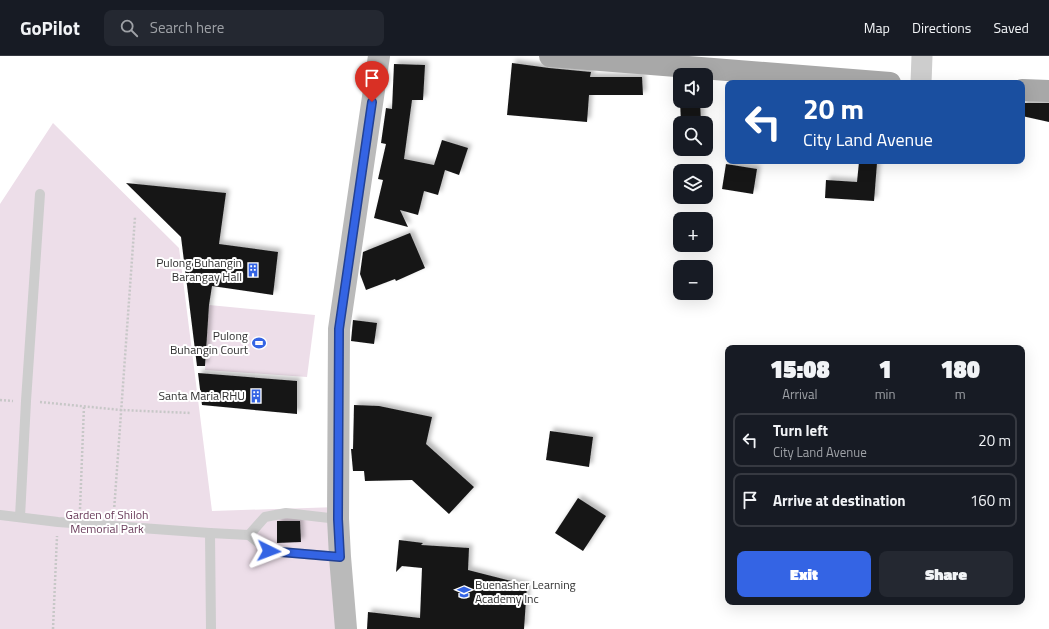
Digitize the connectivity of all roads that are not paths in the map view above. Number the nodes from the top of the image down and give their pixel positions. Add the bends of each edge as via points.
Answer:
1 (378, 56) edge
2 (550, 56) edge
3 (922, 56) edge
4 (852, 80) edge
5 (921, 80) edge
6 (1025, 90) edge
7 (1049, 91) edge
8 (40, 194) dead end
9 (0, 515) edge
10 (20, 517) junction
11 (338, 519) junction
12 (210, 534) junction
13 (249, 535) junction
14 (340, 557) junction
15 (211, 629) edge
16 (346, 629) edge

1 - 11 street via 339,329
2 - 4 main road
3 - 5 street
6 - 7 main road
8 - 10 lane
9 - 10 lane
10 - 12 lane
11 - 13 lane via 286,513 266,517
11 - 14 street
12 - 13 lane
12 - 15 lane
13 - 14 lane via 269,551
14 - 16 street

